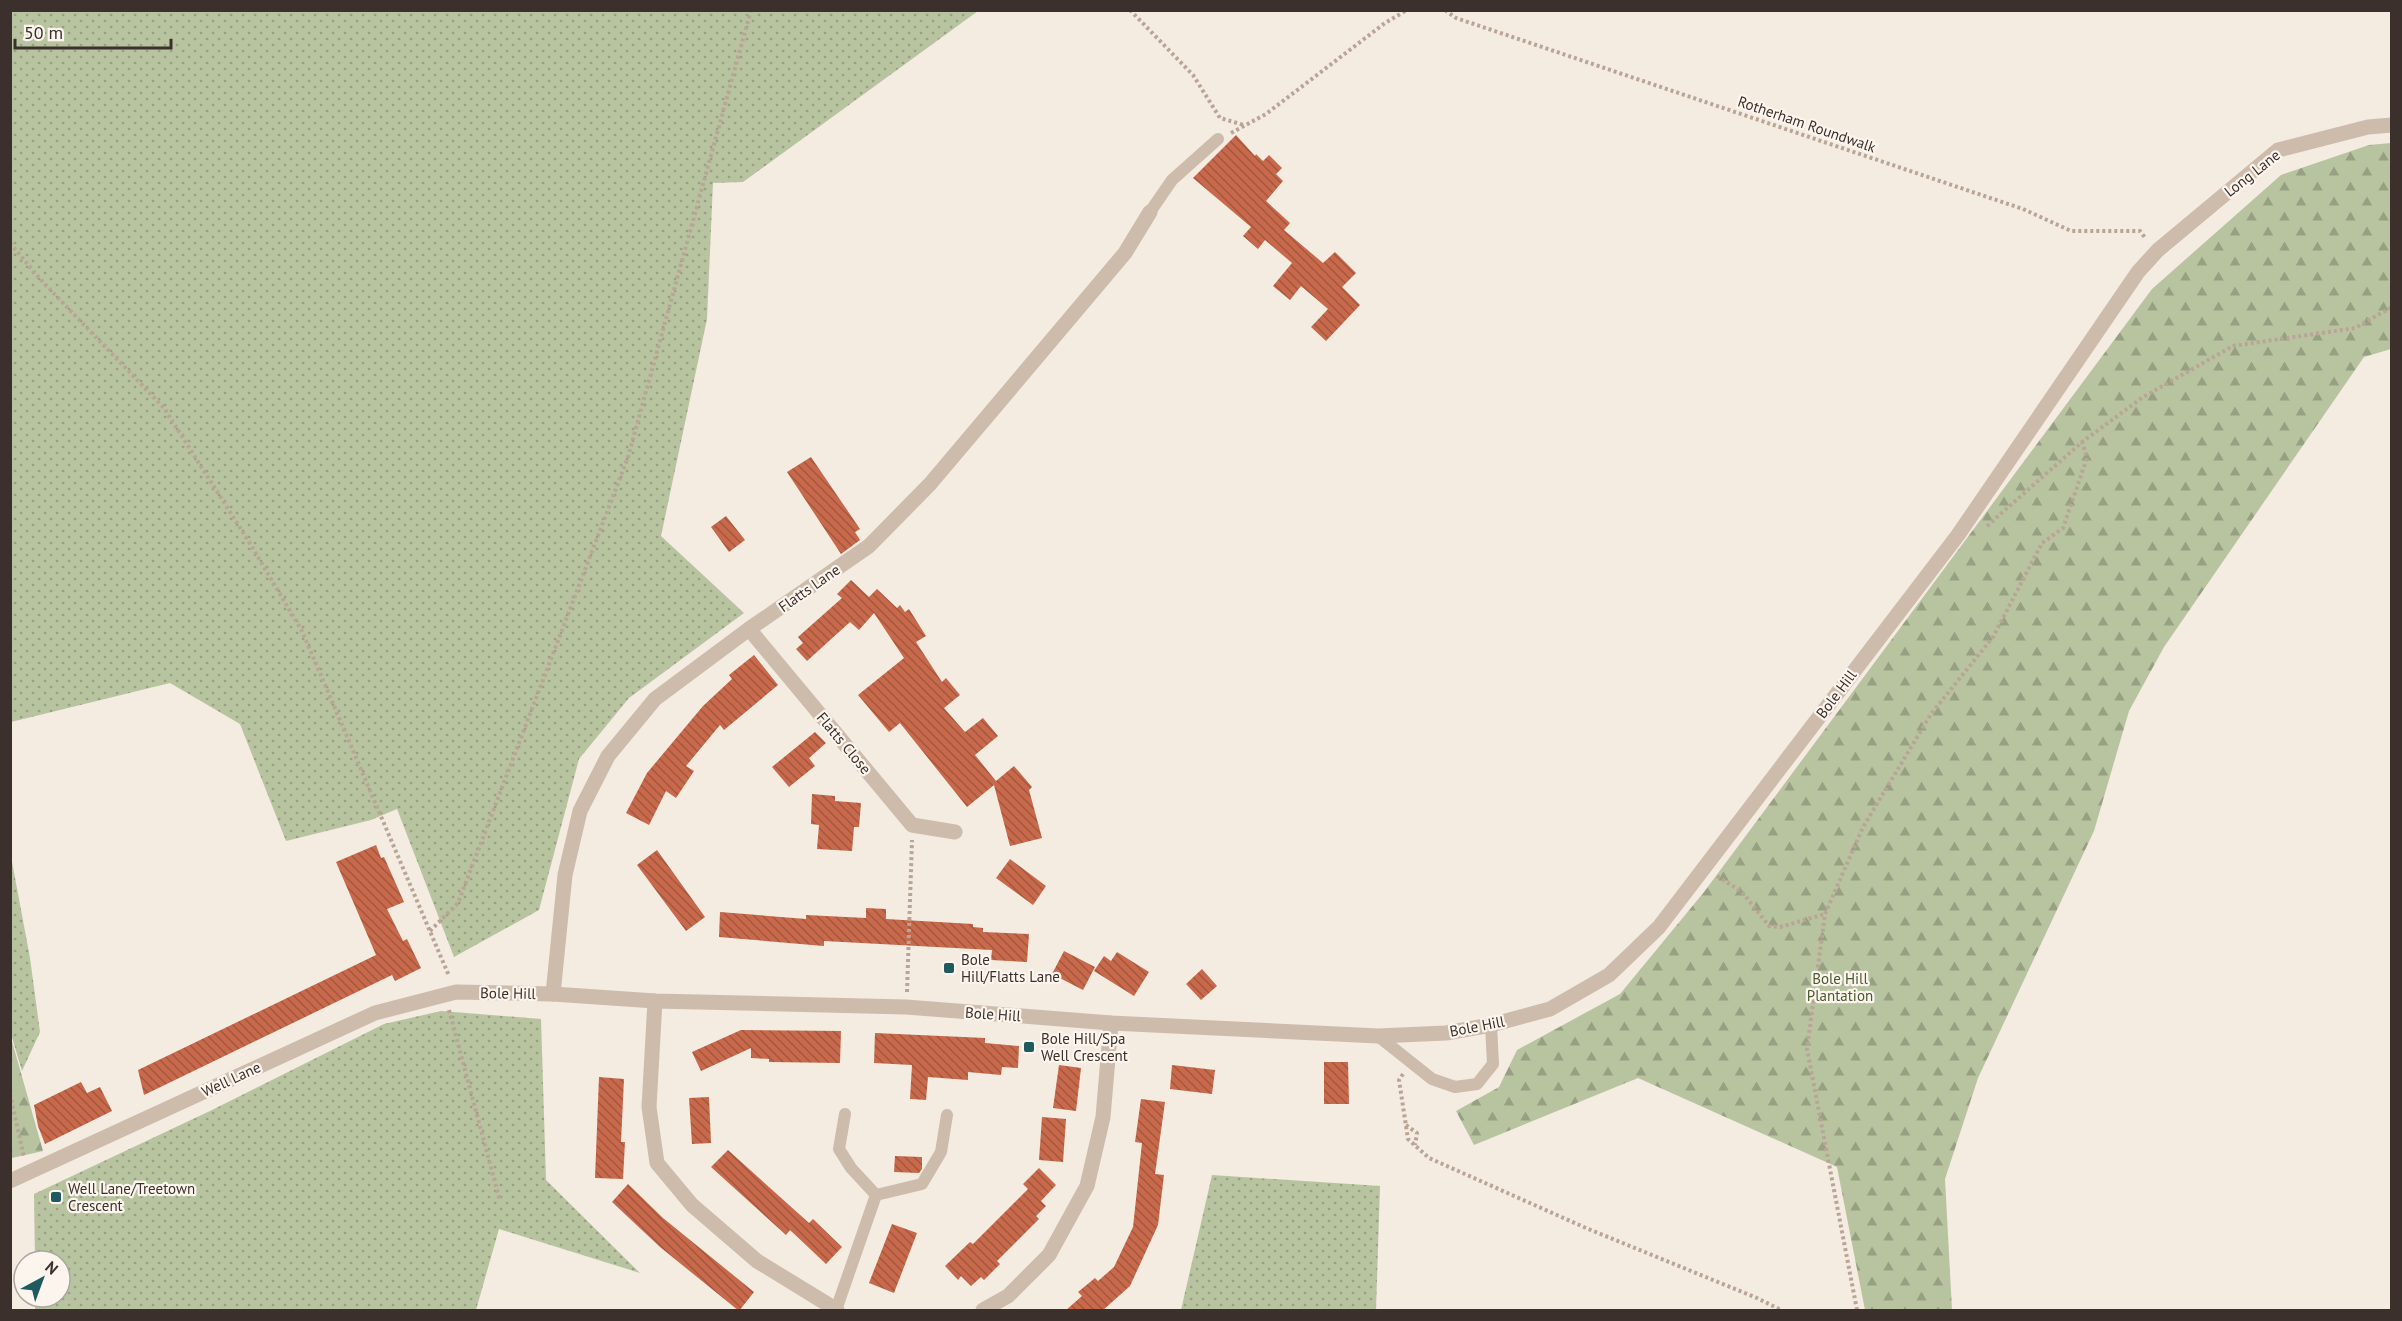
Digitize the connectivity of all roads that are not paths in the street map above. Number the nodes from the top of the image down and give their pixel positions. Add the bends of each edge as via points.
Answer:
1 (2391, 125) edge
2 (1218, 139) road end
3 (1150, 212) joint
4 (2138, 272) joint
5 (749, 629) junction
6 (955, 832) dead end
7 (451, 994) joint
8 (553, 994) junction
9 (655, 1001) junction
10 (1111, 1023) junction
11 (1491, 1025) junction
12 (1378, 1036) junction
13 (845, 1114) dead end
14 (947, 1115) dead end
15 (10, 1181) edge
16 (876, 1194) junction
17 (836, 1310) edge
18 (983, 1311) edge

1 - 4 street, Long Lane via 2277,150 2158,250
2 - 3 lane via 1172,180
3 - 5 street, Flatts Lane via 1125,253 930,484 869,546
4 - 11 street, Bole Hill via 1958,535 1659,927 1609,975 1550,1009
5 - 6 street, Flatts Close via 912,825
5 - 8 street, Flatts Lane via 655,699 608,756 580,811 565,875
7 - 8 street, Bole Hill
7 - 15 street, Well Lane via 375,1013
8 - 9 street, Bole Hill
9 - 10 street, Bole Hill via 906,1007
9 - 17 street via 649,1107 657,1163 692,1206 757,1261
10 - 12 street, Bole Hill
10 - 18 street via 1103,1117 1087,1186 1049,1255 1008,1296
11 - 12 street, Bole Hill via 1446,1033
11 - 12 lane via 1493,1064 1477,1084 1455,1087 1432,1078
13 - 16 lane via 839,1149
14 - 16 lane via 941,1152 922,1185
16 - 17 lane

